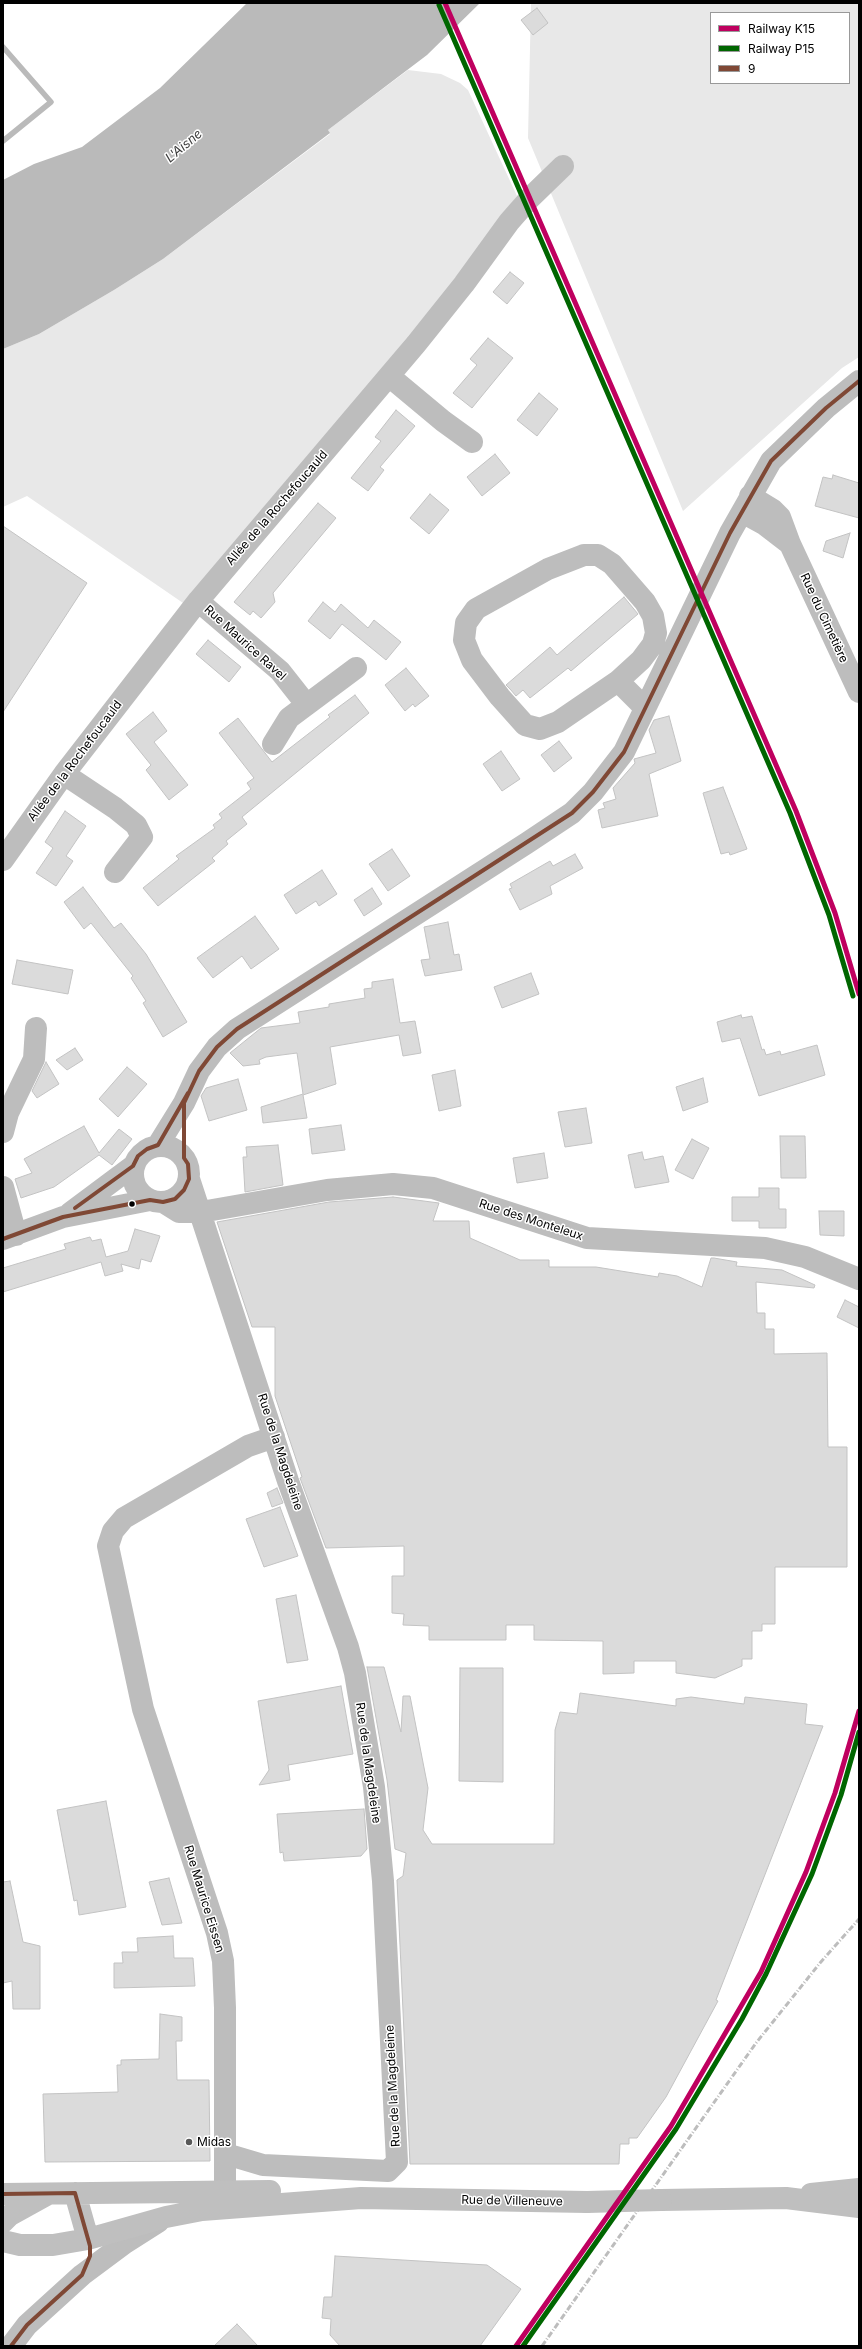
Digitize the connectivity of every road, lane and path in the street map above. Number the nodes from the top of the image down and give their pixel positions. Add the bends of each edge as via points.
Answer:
1 (563, 166) dead end
2 (389, 376) junction
3 (859, 381) edge
4 (472, 442) dead end
5 (746, 504) junction
6 (198, 600) junction
7 (356, 668) dead end
8 (618, 681) junction
9 (859, 692) edge
10 (306, 704) junction
11 (645, 708) junction
12 (273, 744) dead end
13 (64, 774) junction
14 (3, 860) edge
15 (115, 872) dead end
16 (36, 1028) dead end
17 (184, 1103) junction
18 (3, 1132) edge
19 (158, 1145) junction
20 (184, 1158) junction
21 (133, 1166) junction
22 (189, 1179) junction
23 (3, 1187) edge
24 (157, 1201) junction
25 (201, 1212) junction
26 (63, 1217) junction
27 (9, 1237) edge
28 (859, 1279) edge
29 (274, 1437) junction
30 (226, 2154) junction
31 (859, 2189) edge
32 (225, 2191) junction
33 (154, 2192) junction
34 (48, 2193) junction
35 (75, 2193) junction
36 (3, 2194) edge
37 (361, 2198) junction
38 (786, 2198) junction
39 (859, 2207) edge
40 (166, 2217) junction
41 (3, 2222) edge
42 (140, 2225) junction
43 (88, 2240) junction
44 (3, 2241) edge
45 (82, 2275) junction
46 (11, 2346) edge

1 - 2 street, Allée de la Rochefoucauld via 509,222 464,284
2 - 4 street
2 - 6 street, Allée de la Rochefoucauld
3 - 5 street via 826,408 771,461
5 - 9 street, Rue du Cimetière via 773,510 780,517
5 - 11 street
6 - 10 street, Rue Maurice Ravel via 280,671
6 - 13 street, Allée de la Rochefoucauld
7 - 10 street
8 - 8 street via 641,660 653,644 656,633 653,616 645,602 612,564 598,555 584,555 548,569 476,609 466,623 464,640 472,660 500,697 525,724 540,729 558,722
8 - 11 street
10 - 12 street via 289,718
11 - 17 street via 624,752 593,792 572,813 237,1029 216,1047 199,1071
13 - 14 street, Allée de la Rochefoucauld
13 - 15 street via 136,825 142,837
16 - 18 street via 34,1059 8,1113
17 - 19 street
17 - 20 street
19 - 20 street via 177,1150
19 - 21 street via 138,1156
20 - 22 street via 188,1164
21 - 24 street via 133,1180 139,1192
21 - 26 street
22 - 24 street via 184,1190 175,1198
22 - 25 street, Rue de la Magdeleine
23 - 27 street
24 - 25 street, Rue des Monteleux via 179,1212
24 - 26 street
25 - 28 street, Rue des Monteleux via 327,1190 393,1184 433,1188 587,1238 765,1248 805,1256
25 - 29 street, Rue de la Magdeleine
26 - 27 street
29 - 30 street, Rue Maurice Eissen via 248,1446 124,1518 112,1531 108,1546 143,1709 217,1933 223,1961
29 - 30 street, Rue de la Magdeleine via 355,1673 374,1787 382,1880 397,2162 388,2171 263,2165
30 - 32 street, Rue Maurice Eissen
31 - 38 main road via 840,2189
32 - 33 main road
32 - 37 main road via 271,2191
33 - 35 main road
33 - 42 main road
34 - 35 main road
34 - 36 main road
34 - 41 main road via 10,2215
35 - 43 main road
37 - 38 main road, Rue de Villeneuve, bridge via 587,2202
37 - 40 main road, Rue de Villeneuve via 202,2210
38 - 39 main road, Rue de Villeneuve
40 - 42 main road, Rue de Villeneuve
40 - 45 street, Rue de Villeneuve
42 - 43 main road, Rue de Villeneuve
43 - 44 main road, Rue de Villeneuve via 53,2245 20,2245
43 - 45 street via 90,2256
45 - 46 street, Rue de Villeneuve via 27,2325

